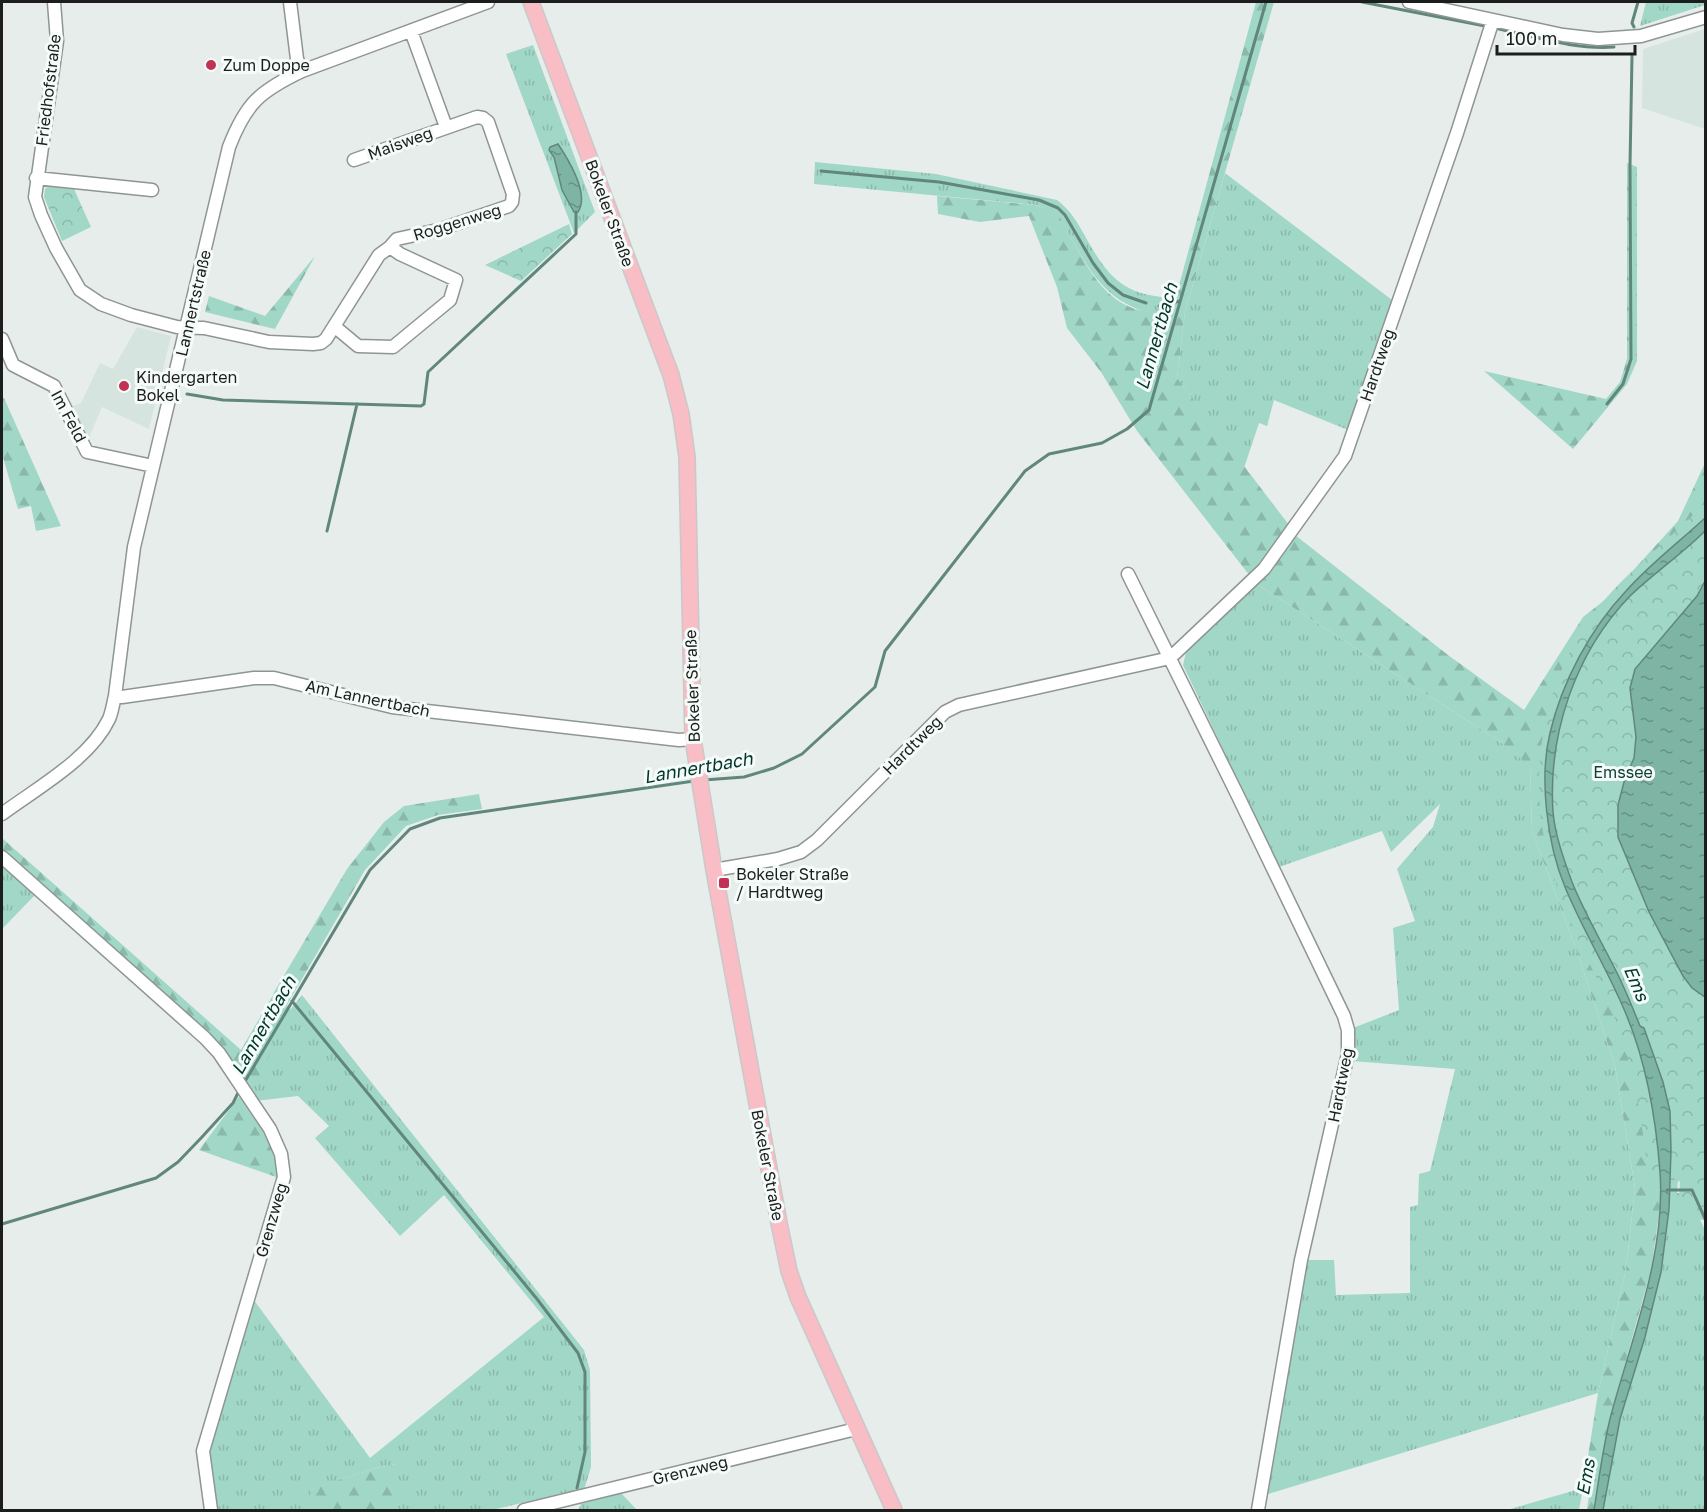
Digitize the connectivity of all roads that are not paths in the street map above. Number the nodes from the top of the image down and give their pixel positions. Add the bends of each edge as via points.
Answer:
1 (54, 2) edge
2 (290, 2) edge
3 (483, 2) edge
4 (531, 2) edge
5 (1409, 2) edge
6 (1706, 17) edge
7 (1493, 20) junction
8 (411, 31) junction
9 (302, 71) junction
10 (446, 127) junction
11 (354, 160) dead end
12 (36, 178) junction
13 (152, 190) dead end
14 (390, 247) junction
15 (334, 326) junction
16 (188, 327) junction
17 (2, 339) edge
18 (153, 466) junction
19 (1128, 574) dead end
20 (1170, 658) junction
21 (115, 696) junction
22 (693, 739) junction
23 (2, 814) edge
24 (2, 857) edge
25 (714, 870) junction
26 (856, 1429) junction
27 (211, 1510) edge
28 (524, 1510) edge
29 (894, 1510) edge
30 (1258, 1510) edge

1 - 12 street, Friedhofstraße via 57,41
2 - 9 street
3 - 8 street, Lannertstraße
4 - 22 main road, Bokeler Straße via 671,375 681,414 687,457
5 - 7 street
6 - 7 street via 1641,36 1598,39
7 - 20 street, Hardtweg via 1458,133 1345,456 1264,569
8 - 9 street, Lannertstraße
8 - 10 street
9 - 16 street, Lannertstraße via 262,93 238,124
10 - 11 street, Maisweg
10 - 14 street, Roggenweg via 477,117 488,122 513,194 512,202 438,230 397,239
12 - 13 street
12 - 16 street, Friedhofstraße via 35,197 41,215 80,290 101,304 130,315
14 - 15 street, Roggenweg via 379,255
14 - 15 street via 456,279 450,300 393,347 358,346
15 - 16 street, Roggenweg via 326,339 313,344 269,342
16 - 18 street, Lannertstraße
17 - 18 street, Im Feld via 13,365 54,386 87,452
18 - 21 street, Lannertstraße via 134,547
19 - 20 street, Hardtweg
20 - 25 street, Hardtweg via 959,705 945,712 801,852
20 - 30 street, Hardtweg via 1348,1030 1348,1054 1301,1260
21 - 22 street, Am Lannertbach via 274,678 392,707
21 - 23 street, Lannertstraße via 101,733 81,756
22 - 25 main road, Bokeler Straße
24 - 27 street, Grenzweg via 205,1038 246,1092 282,1154 284,1178 203,1451
25 - 26 main road, Bokeler Straße via 789,1271
26 - 28 street, Grenzweg
26 - 29 main road, Bokeler Straße

